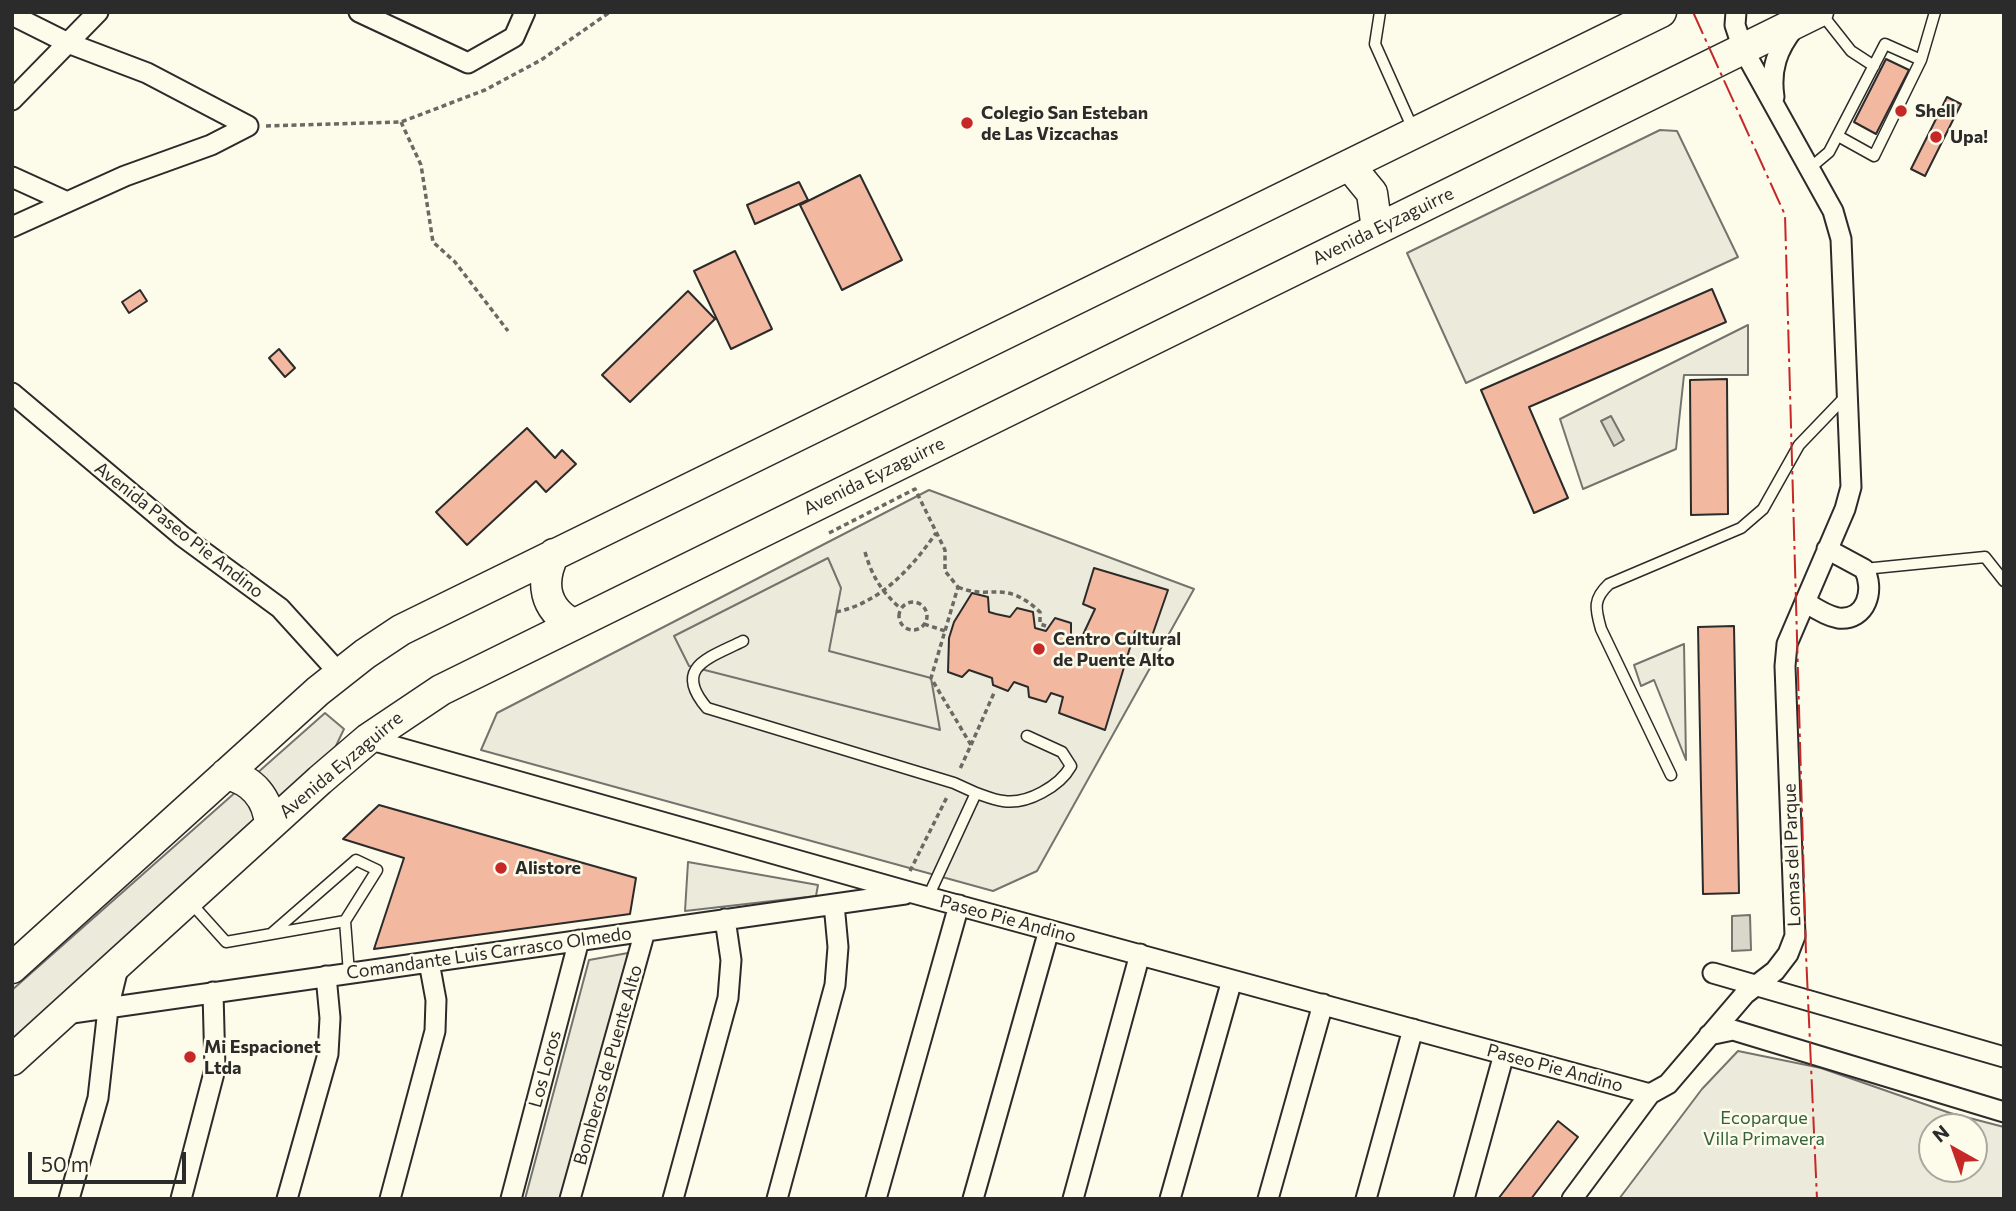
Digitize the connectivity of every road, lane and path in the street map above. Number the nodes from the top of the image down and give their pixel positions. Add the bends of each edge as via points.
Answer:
1 (98, 12) edge
2 (525, 12) edge
3 (610, 12) edge
4 (1380, 12) edge
5 (1661, 12) edge
6 (1735, 12) edge
7 (1935, 12) edge
8 (361, 13) edge
9 (12, 15) edge
10 (1812, 16) edge
11 (68, 43) junction
12 (1742, 49) junction
13 (1921, 60) junction
14 (1874, 66) junction
15 (12, 100) edge
16 (1774, 101) junction
17 (401, 122) junction
18 (248, 126) junction
19 (1414, 133) junction
20 (1838, 136) junction
21 (1349, 164) junction
22 (1810, 168) junction
23 (12, 177) edge
24 (67, 202) junction
25 (12, 228) edge
26 (1377, 229) junction
27 (508, 331) dead end
28 (12, 393) edge
29 (1847, 395) junction
30 (829, 533) dead end
31 (936, 533) junction
32 (1827, 548) junction
33 (865, 552) dead end
34 (554, 554) junction
35 (1864, 569) junction
36 (2004, 581) edge
37 (958, 587) junction
38 (882, 591) junction
39 (1807, 603) junction
40 (901, 608) junction
41 (836, 612) dead end
42 (573, 624) junction
43 (924, 624) junction
44 (1046, 626) dead end
45 (945, 631) junction
46 (743, 640) dead end
47 (340, 674) junction
48 (994, 693) dead end
49 (1027, 736) dead end
50 (368, 739) junction
51 (971, 744) junction
52 (226, 774) junction
53 (1671, 775) dead end
54 (954, 783) junction
55 (976, 793) junction
56 (270, 825) junction
57 (914, 893) junction
58 (188, 900) junction
59 (834, 904) junction
60 (959, 905) junction
61 (725, 919) junction
62 (345, 921) junction
63 (1049, 930) junction
64 (645, 931) junction
65 (271, 934) junction
66 (579, 940) junction
67 (1140, 954) junction
68 (429, 962) junction
69 (119, 963) junction
70 (12, 968) edge
71 (349, 973) junction
72 (1713, 973) dead end
73 (326, 976) junction
74 (1232, 980) junction
75 (1759, 986) junction
76 (213, 992) junction
77 (1322, 1004) junction
78 (108, 1009) junction
79 (65, 1014) junction
80 (1413, 1029) junction
81 (1709, 1035) junction
82 (1504, 1054) junction
83 (2004, 1057) edge
84 (12, 1060) edge
85 (1650, 1094) junction
86 (2004, 1112) edge
87 (1581, 1196) edge
88 (976, 1198) edge
89 (69, 1199) edge
90 (181, 1199) edge
91 (287, 1199) edge
92 (390, 1199) edge
93 (511, 1199) edge
94 (570, 1199) edge
95 (673, 1199) edge
96 (777, 1199) edge
97 (876, 1199) edge
98 (1073, 1199) edge
99 (1170, 1199) edge
100 (1268, 1199) edge
101 (1366, 1199) edge
102 (1464, 1199) edge

1 - 11 street
2 - 8 street via 514,37 468,63
3 - 17 path via 541,60 485,90
4 - 19 lane via 1375,44
5 - 19 main road
6 - 12 street, Lomas del Parque
7 - 13 lane
9 - 11 street
10 - 12 main road, Avenida Eyzaguirre
10 - 14 lane
10 - 16 street, Lomas del Parque via 1784,40 1775,60 1771,80
11 - 15 street
11 - 18 street via 147,73
12 - 16 street, Lomas del Parque
12 - 26 main road, Avenida Eyzaguirre
13 - 14 lane via 1885,44
13 - 20 lane via 1874,156
14 - 20 lane
16 - 22 street, Lomas del Parque
17 - 18 path
17 - 27 path via 421,165 433,242 455,262
18 - 24 street
19 - 21 main road
20 - 22 lane via 1829,152
21 - 26 main road via 1372,193
21 - 34 main road
22 - 29 street, Lomas del Parque via 1833,211 1841,239
23 - 24 street
24 - 25 street
26 - 42 main road, Avenida Eyzaguirre
28 - 47 street, Avenida Paseo Pie Andino via 182,536 280,608
29 - 32 street, Lomas del Parque via 1851,487
29 - 53 lane via 1798,445 1763,509 1741,528 1609,584 1597,597 1601,629
30 - 31 path via 915,489
31 - 37 path via 945,550 946,571
31 - 38 path via 919,558
32 - 35 street
32 - 39 street, Lomas del Parque
33 - 38 path
34 - 42 main road via 545,576 548,598 558,614
34 - 47 main road via 401,630
35 - 36 lane via 1984,556
35 - 39 street via 1870,587 1857,613 1838,618
37 - 44 path via 1004,590 1027,600 1040,611 1040,624
37 - 45 path
38 - 40 path
38 - 41 path
39 - 75 street, Lomas del Parque via 1787,644 1785,666 1795,936 1788,954
40 - 43 path via 912,602 920,605 926,616
40 - 43 path via 903,626 911,630
42 - 50 main road, Avenida Eyzaguirre via 441,690
43 - 45 path
45 - 51 path via 931,678
46 - 54 lane via 698,664 691,676 694,693 707,708
47 - 52 main road
48 - 51 path
49 - 55 lane via 1062,752 1071,766 1064,779 1041,792 1006,802
50 - 56 main road, Avenida Eyzaguirre
50 - 57 street, Paseo Pie Andino
51 - 54 path
52 - 56 main road via 256,788 267,805
52 - 70 main road
54 - 55 lane
54 - 57 path
55 - 57 lane
56 - 58 main road, Avenida Eyzaguirre
57 - 59 street, Comandante Luis Carrasco Olmedo
57 - 60 street, Paseo Pie Andino
58 - 65 lane via 226,942
58 - 69 main road, Avenida Eyzaguirre
59 - 61 street, Comandante Luis Carrasco Olmedo
59 - 96 street via 835,985
60 - 63 street, Paseo Pie Andino
60 - 97 street
61 - 64 street, Comandante Luis Carrasco Olmedo
61 - 95 street via 731,960 728,998
62 - 65 lane
62 - 65 lane via 377,870 356,860
62 - 71 lane
63 - 67 street, Paseo Pie Andino
63 - 88 street
64 - 66 street, Comandante Luis Carrasco Olmedo
64 - 94 street, Bomberos de Puente Alto
66 - 68 street, Comandante Luis Carrasco Olmedo
66 - 93 street, Los Loros
67 - 74 street, Paseo Pie Andino
67 - 98 street
68 - 71 street, Comandante Luis Carrasco Olmedo
68 - 92 street via 436,1000 435,1031
69 - 78 street
69 - 79 main road, Avenida Eyzaguirre
71 - 73 street, Comandante Luis Carrasco Olmedo
72 - 75 street
73 - 76 street, Comandante Luis Carrasco Olmedo
73 - 91 street via 328,1054
74 - 77 street, Paseo Pie Andino
74 - 99 street
75 - 81 street, Lomas del Parque
75 - 83 street
76 - 78 street, Comandante Luis Carrasco Olmedo
76 - 90 street via 215,1069
77 - 80 street, Paseo Pie Andino
77 - 100 street
78 - 79 street, Comandante Luis Carrasco Olmedo
78 - 89 street via 98,1098
79 - 84 main road, Avenida Eyzaguirre
80 - 82 street, Paseo Pie Andino
80 - 101 street
81 - 85 street, Lomas del Parque via 1668,1084
81 - 86 street via 1733,1030
82 - 85 street, Paseo Pie Andino
82 - 102 street
85 - 87 street, Lomas del Parque

